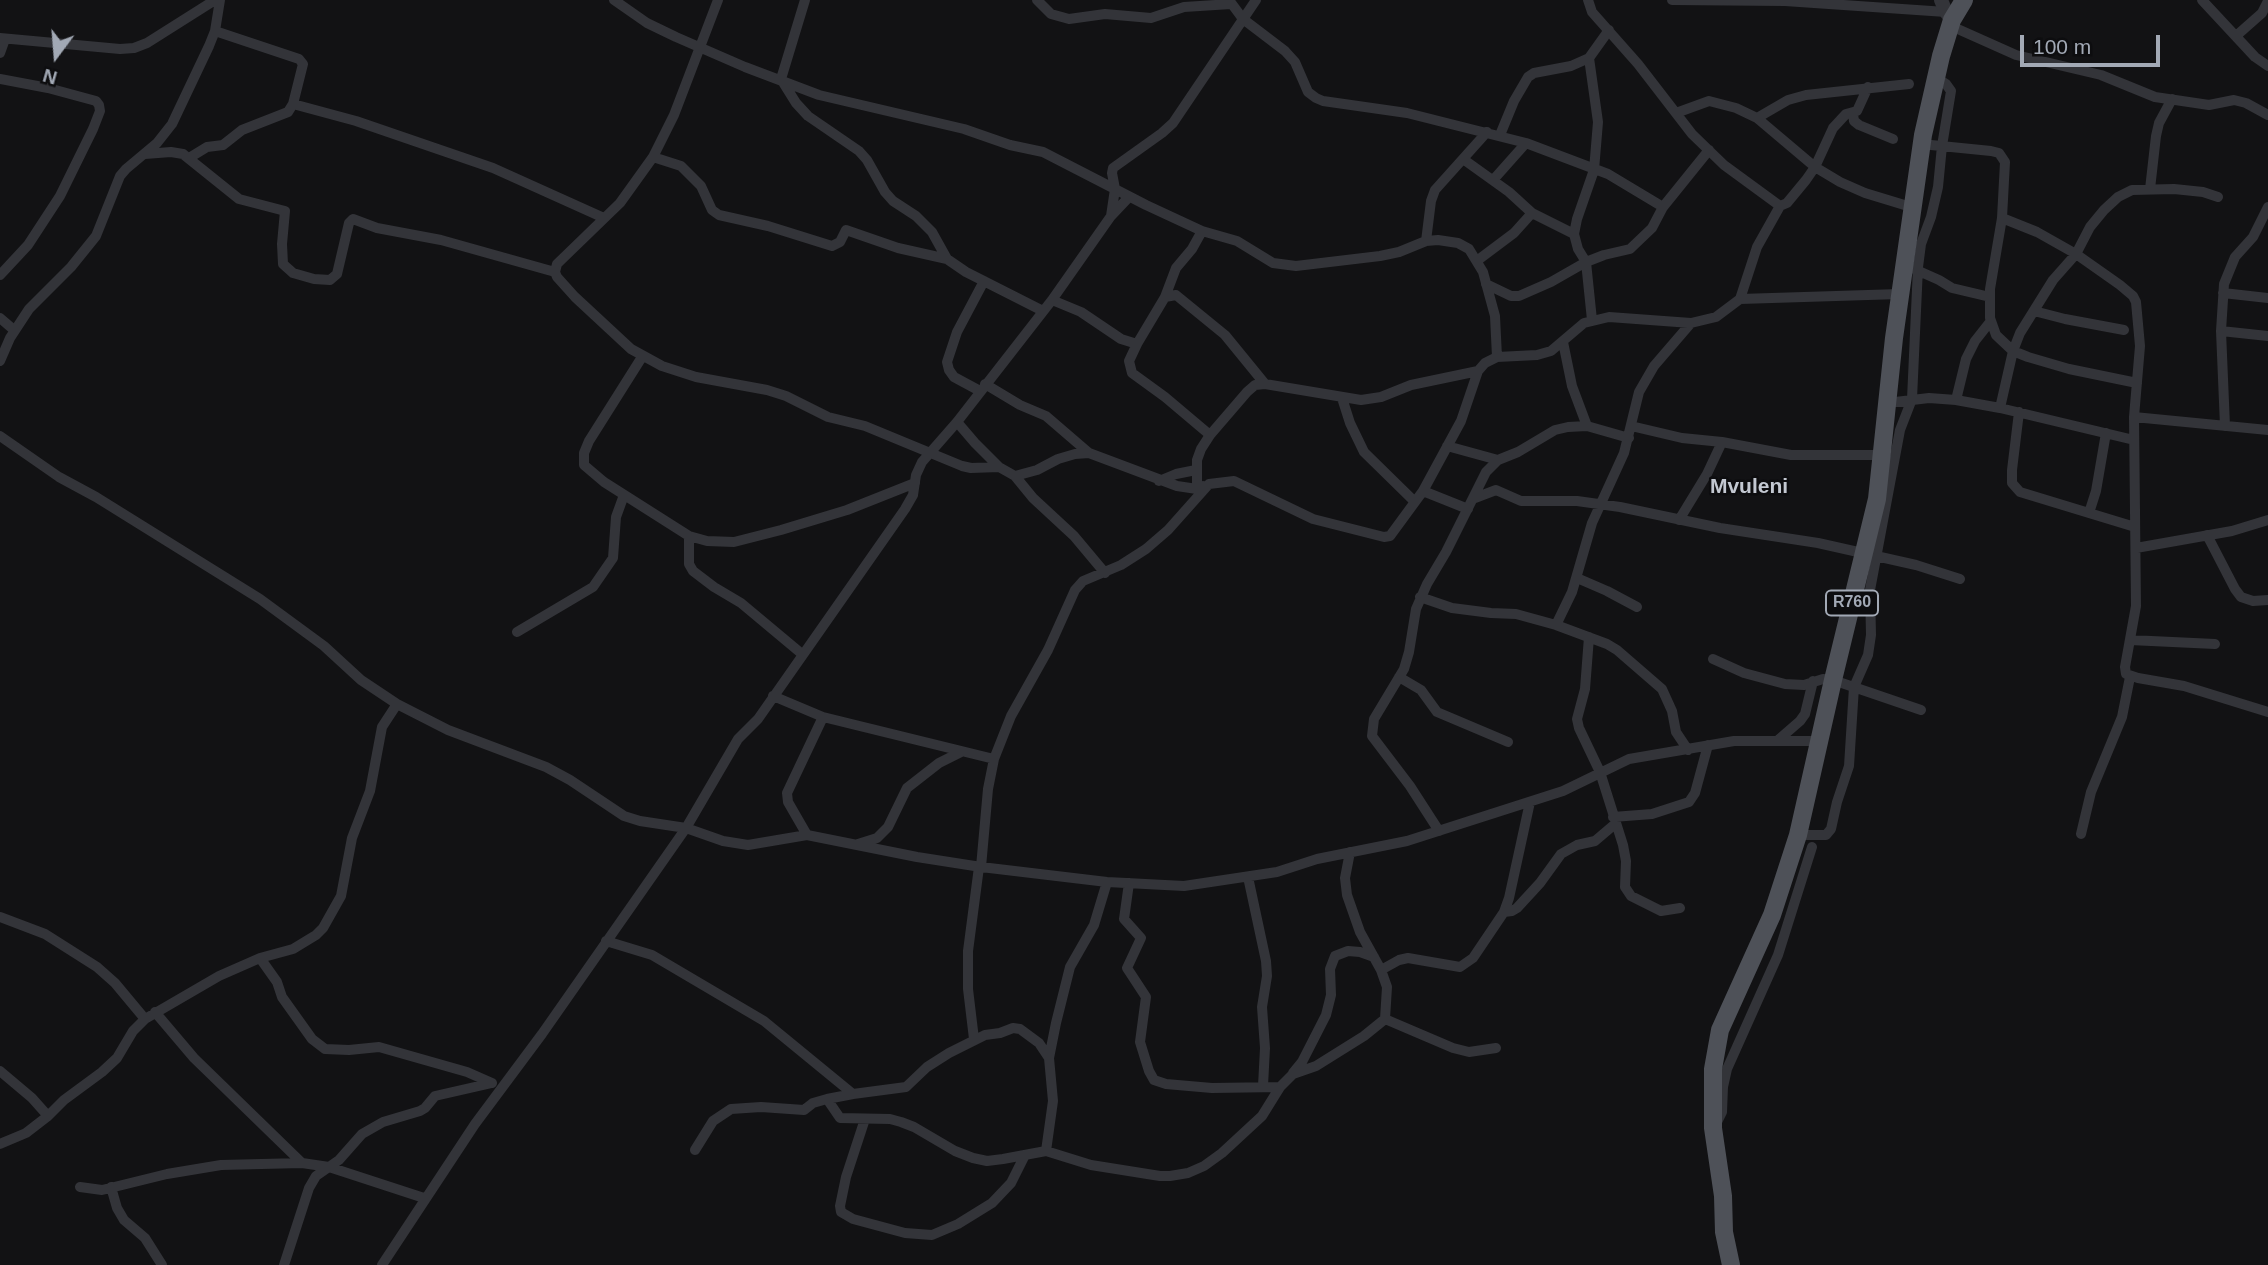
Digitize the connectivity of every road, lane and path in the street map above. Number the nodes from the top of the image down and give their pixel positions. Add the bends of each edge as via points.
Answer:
1 (218, 0) edge
2 (614, 0) edge
3 (718, 0) edge
4 (805, 0) edge
5 (1037, 0) edge
6 (1256, 0) edge
7 (1588, 0) edge
8 (1672, 0) edge
9 (1785, 0) edge
10 (1964, 0) edge
11 (2202, 0) edge
12 (2268, 1) edge
13 (1230, 2) edge
14 (1947, 14) edge
15 (1243, 19) junction
16 (1609, 30) junction
17 (215, 31) junction
18 (2236, 36) junction
19 (3, 38) edge
20 (700, 48) junction
21 (0, 54) edge
22 (1589, 58) junction
23 (2268, 66) edge
24 (1935, 77) junction
25 (0, 79) edge
26 (781, 79) junction
27 (1909, 84) dead end
28 (1868, 87) junction
29 (2172, 99) junction
30 (293, 104) junction
31 (1676, 113) junction
32 (1853, 114) junction
33 (2268, 115) edge
34 (1757, 118) junction
35 (1487, 132) junction
36 (1500, 135) junction
37 (1893, 139) dead end
38 (1526, 143) junction
39 (1921, 144) junction
40 (1942, 146) junction
41 (1709, 150) junction
42 (145, 153) junction
43 (653, 157) junction
44 (189, 158) junction
45 (1463, 159) junction
46 (1815, 167) junction
47 (1594, 170) junction
48 (1916, 175) junction
49 (1939, 178) junction
50 (1494, 179) junction
51 (1115, 189) junction
52 (2150, 189) junction
53 (1129, 197) junction
54 (2218, 197) dead end
55 (1780, 206) junction
56 (1663, 207) junction
57 (1911, 207) junction
58 (2268, 207) edge
59 (1532, 213) junction
60 (1111, 216) junction
61 (604, 218) junction
62 (2002, 218) junction
63 (1202, 231) junction
64 (1573, 234) junction
65 (1426, 241) junction
66 (2076, 254) junction
67 (947, 259) junction
68 (1478, 260) junction
69 (1586, 262) junction
70 (1911, 268) junction
71 (555, 272) junction
72 (0, 275) edge
73 (984, 281) junction
74 (1486, 284) junction
75 (1170, 293) junction
76 (2222, 293) junction
77 (1900, 294) junction
78 (1990, 297) junction
79 (2268, 298) edge
80 (1740, 299) junction
81 (1052, 300) junction
82 (1044, 311) junction
83 (2034, 311) junction
84 (0, 318) edge
85 (1592, 320) junction
86 (1990, 322) junction
87 (1691, 323) junction
88 (14, 330) junction
89 (2124, 330) dead end
90 (2221, 331) junction
91 (2268, 336) edge
92 (1563, 342) junction
93 (1137, 344) junction
94 (2013, 351) junction
95 (642, 357) junction
96 (1497, 357) junction
97 (0, 361) edge
98 (1478, 371) junction
99 (2137, 383) junction
100 (1265, 384) junction
101 (983, 388) junction
102 (1342, 398) junction
103 (1912, 399) junction
104 (1956, 400) junction
105 (1887, 403) junction
106 (2000, 408) junction
107 (2019, 412) junction
108 (2134, 417) junction
109 (957, 422) junction
110 (1587, 426) junction
111 (1631, 426) junction
112 (2225, 426) junction
113 (2268, 430) edge
114 (2106, 433) junction
115 (1210, 435) junction
116 (0, 436) edge
117 (1629, 438) junction
118 (2134, 440) junction
119 (1722, 442) junction
120 (1447, 446) junction
121 (1089, 453) junction
122 (931, 454) junction
123 (1476, 455) junction
124 (1883, 455) junction
125 (1498, 460) junction
126 (999, 467) junction
127 (1196, 470) junction
128 (1486, 472) junction
129 (1015, 476) junction
130 (1159, 481) junction
131 (915, 483) junction
132 (1209, 484) junction
133 (1197, 489) junction
134 (1423, 491) junction
135 (624, 495) junction
136 (1475, 498) junction
137 (1415, 502) junction
138 (1882, 503) junction
139 (1602, 504) junction
140 (1468, 509) junction
141 (2089, 513) junction
142 (1679, 520) junction
143 (2268, 520) edge
144 (2135, 527) junction
145 (689, 536) junction
146 (2207, 536) junction
147 (2136, 548) junction
148 (1870, 554) junction
149 (1105, 573) junction
150 (1577, 578) junction
151 (1960, 579) dead end
152 (1420, 597) junction
153 (2268, 600) edge
154 (1637, 607) dead end
155 (1556, 625) junction
156 (517, 632) dead end
157 (1589, 637) junction
158 (2130, 640) junction
159 (2215, 644) dead end
160 (802, 654) junction
161 (1713, 659) dead end
162 (1399, 677) junction
163 (2130, 677) junction
164 (1833, 680) junction
165 (1813, 681) junction
166 (1854, 687) junction
167 (773, 696) junction
168 (397, 704) junction
169 (1921, 710) dead end
170 (2268, 712) edge
171 (822, 717) junction
172 (1777, 741) junction
173 (1819, 741) junction
174 (1508, 742) dead end
175 (1708, 745) junction
176 (1688, 750) junction
177 (961, 752) junction
178 (994, 759) junction
179 (1600, 772) junction
180 (1530, 802) junction
181 (1614, 820) junction
182 (686, 828) junction
183 (1439, 831) junction
184 (2081, 834) dead end
185 (807, 835) junction
186 (1806, 839) junction
187 (855, 844) junction
188 (1350, 852) junction
189 (980, 867) junction
190 (1248, 877) junction
191 (1107, 882) junction
192 (1129, 883) junction
193 (1680, 908) dead end
194 (1504, 912) junction
195 (0, 917) edge
196 (606, 941) junction
197 (1374, 957) junction
198 (260, 958) junction
199 (1381, 970) junction
200 (150, 1016) junction
201 (1385, 1019) junction
202 (974, 1039) junction
203 (1496, 1048) dead end
204 (1049, 1058) junction
205 (0, 1071) edge
206 (1293, 1074) junction
207 (497, 1085) junction
208 (1263, 1086) junction
209 (1280, 1087) junction
210 (853, 1094) junction
211 (827, 1099) junction
212 (48, 1116) junction
213 (865, 1119) junction
214 (0, 1144) edge
215 (695, 1150) dead end
216 (1046, 1151) junction
217 (1024, 1155) junction
218 (302, 1163) junction
219 (329, 1167) junction
220 (80, 1187) dead end
221 (111, 1187) junction
222 (425, 1198) junction
223 (162, 1265) edge
224 (284, 1265) edge
225 (382, 1265) edge
226 (1731, 1265) edge

1 - 17 street
1 - 19 street via 134,48
2 - 20 street via 647,23
3 - 20 street
4 - 26 street
5 - 13 street via 1051,15 1069,19 1105,14 1151,18 1184,7
6 - 15 street
7 - 16 street via 1592,12
8 - 9 street
9 - 14 street
10 - 14 main road, R760
11 - 18 street
12 - 18 street via 2262,13
13 - 15 street
14 - 24 main road, R760
14 - 29 street via 2016,55 2101,75 2155,97
15 - 35 street via 1285,51 1315,98
15 - 51 street via 1173,123 1113,168
16 - 22 street
16 - 31 street
17 - 30 street via 302,61
17 - 42 street via 172,124
18 - 23 street
19 - 21 street
20 - 26 street
20 - 43 street
22 - 36 street via 1528,77
22 - 47 street via 1598,122
24 - 39 main road, R760
24 - 40 street via 1951,90
25 - 72 street via 96,101 100,111 60,196 28,245
26 - 51 street via 819,95 1043,152
26 - 67 street via 808,116 859,151 884,192 932,232
27 - 28 street
28 - 32 street
28 - 34 street via 1805,95
29 - 33 street via 2209,105 2234,100
29 - 52 street via 2156,136
30 - 44 street via 288,112
30 - 61 street via 493,168
31 - 34 street via 1709,101
31 - 41 street
32 - 37 street via 1859,125
32 - 46 street via 1846,114 1833,128
34 - 46 street
35 - 36 street
35 - 45 street
36 - 38 street
38 - 47 street
38 - 50 street
39 - 40 street
39 - 48 main road, R760
40 - 49 street
40 - 62 street via 2003,156
41 - 55 street
41 - 56 street
42 - 44 street via 177,152
42 - 88 street via 121,176 93,240
43 - 61 street
43 - 67 street via 681,166 701,186 719,215 832,246 846,230
44 - 71 street via 239,199 285,211 282,257 285,268 293,273 334,278 353,219
45 - 50 street
45 - 65 street via 1435,190
46 - 55 street
46 - 57 street via 1840,182
47 - 56 street
47 - 64 street
48 - 49 street
48 - 57 main road, R760
49 - 70 street via 1931,218
50 - 59 street
51 - 53 street
51 - 60 street
52 - 54 street
52 - 66 street via 2118,197 2090,227
53 - 60 street
53 - 63 street
55 - 80 street via 1757,247
56 - 69 street via 1652,228 1630,249
57 - 70 main road, R760
58 - 76 street via 2253,237 2235,257
59 - 64 street
59 - 68 street
60 - 81 street
61 - 71 street via 557,264
62 - 66 street
62 - 78 street
63 - 65 street via 1237,241 1273,263 1296,267 1380,257
63 - 75 street via 1176,268
64 - 69 street
65 - 68 street via 1458,243
66 - 83 street
66 - 99 street via 2136,302
67 - 73 street
68 - 74 street
69 - 74 street via 1519,296
69 - 85 street
70 - 77 main road, R760
70 - 78 street via 1952,288
70 - 103 street
71 - 95 street via 575,297
73 - 82 street
73 - 101 street via 947,362 954,377
74 - 96 street via 1495,316
75 - 93 street
75 - 100 street via 1225,335
76 - 79 street
76 - 90 street
77 - 80 street
77 - 105 main road, R760
78 - 86 street
80 - 87 street via 1716,317
81 - 82 street
81 - 93 street
82 - 101 street
83 - 89 street
83 - 94 street
84 - 88 street
85 - 87 street via 1609,317
85 - 92 street
86 - 94 street
86 - 104 street via 1966,359
87 - 111 street via 1648,376
88 - 97 street
90 - 91 street
90 - 112 street
92 - 96 street via 1536,355
92 - 110 street
93 - 115 street via 1129,360 1132,373
94 - 99 street via 2049,364
94 - 106 street
95 - 122 street via 696,377 786,396 828,417 865,426
95 - 135 street via 583,453 584,465
96 - 98 street
98 - 102 street via 1381,397
98 - 120 street
99 - 108 street
100 - 102 street
100 - 115 street via 1247,392
101 - 109 street
101 - 121 street via 1046,416
102 - 137 street via 1364,452
103 - 104 street
103 - 105 street
103 - 138 street
104 - 106 street
105 - 124 main road, R760
106 - 107 street
107 - 114 street
107 - 141 street via 2012,483 2020,492
108 - 112 street
108 - 118 street
109 - 122 street
109 - 126 street
110 - 117 street
110 - 125 street via 1555,430
111 - 117 street
111 - 119 street
112 - 113 street
114 - 118 street
114 - 141 street
115 - 127 street
116 - 168 street via 260,599
117 - 139 street
118 - 144 street
119 - 124 street via 1791,456
119 - 142 street
120 - 123 street
120 - 134 street
121 - 129 street
121 - 130 street
122 - 126 street via 971,468
122 - 131 street via 918,469
123 - 125 street
123 - 128 street
124 - 138 main road, R760
125 - 128 street
126 - 129 street
127 - 130 street
127 - 133 street
128 - 136 street
129 - 149 street
130 - 133 street
131 - 145 street via 846,510 734,542
131 - 160 street via 905,509
132 - 133 street
132 - 137 street via 1234,481 1313,519 1384,537 1395,531
132 - 149 street via 1161,537
134 - 137 street
134 - 140 street
135 - 145 street
135 - 156 street via 616,517 613,558 593,587
136 - 139 street via 1496,490 1521,501
136 - 140 street
138 - 148 main road, R760
139 - 142 street
139 - 150 street
140 - 152 street
141 - 144 street
142 - 148 street
143 - 146 street
144 - 147 street
145 - 160 street via 693,571 741,603
146 - 147 street
146 - 153 street via 2241,597
147 - 158 street via 2136,606
148 - 151 street
148 - 164 main road, R760
148 - 166 street via 1871,635
149 - 178 street via 1083,581 1075,590
150 - 154 street
150 - 155 street
152 - 155 street via 1452,608 1516,614
152 - 162 street
155 - 157 street
157 - 176 street via 1617,650 1662,689 1676,733
157 - 179 street via 1585,689 1577,719
158 - 159 street
158 - 163 street via 2125,667
160 - 167 street
161 - 165 street via 1785,684
162 - 174 street via 1421,690 1437,712
162 - 183 street via 1374,719 1372,736
163 - 170 street via 2184,686
163 - 184 street via 2122,717 2091,792
164 - 165 street
164 - 166 street
164 - 173 main road, R760
165 - 172 street via 1805,713
166 - 169 street
166 - 186 street via 1849,766 1831,829 1826,835
167 - 171 street
167 - 182 street via 738,739
168 - 182 street via 448,730 546,768 624,816
168 - 198 street via 382,727 370,791 354,831 336,907 316,935
171 - 177 street
171 - 185 street via 787,793
172 - 173 street
172 - 175 street
173 - 186 main road, R760
175 - 176 street
175 - 181 street via 1689,803
176 - 179 street via 1629,759
177 - 178 street
177 - 187 street via 907,788 894,817 877,838
178 - 189 street
179 - 180 street
179 - 181 street
180 - 183 street
180 - 194 street
181 - 193 street via 1626,861 1627,893 1661,911
181 - 194 street via 1595,841 1561,854 1517,908
182 - 185 street via 748,845
182 - 196 street
183 - 188 street
185 - 187 street
186 - 226 main road, R760 via 1720,1030 1713,1069 1713,1128
187 - 189 street
188 - 190 street
188 - 197 street via 1347,895
189 - 191 street
189 - 202 street via 968,951
190 - 192 street via 1184,886
190 - 208 street via 1266,961
191 - 192 street
191 - 204 street via 1094,925 1070,967
192 - 208 street via 1124,919 1141,938 1127,968 1146,997 1140,1042 1154,1080 1212,1088
194 - 199 street via 1467,964 1460,967 1409,958
195 - 200 street via 45,934 97,967
196 - 207 street via 542,1034
196 - 210 street via 652,955 764,1021
197 - 199 street
197 - 206 street via 1348,951 1335,956 1326,1015
198 - 200 street
198 - 207 street via 312,1040 325,1049 379,1047
199 - 201 street via 1387,988
200 - 212 street via 133,1031 117,1058
200 - 218 street
201 - 203 street via 1453,1048 1469,1052
201 - 206 street via 1316,1066
202 - 204 street via 1020,1029 1039,1043
202 - 210 street via 927,1067 906,1087
204 - 216 street via 1053,1101
205 - 212 street
206 - 209 street
207 - 219 street via 435,1096 420,1111 362,1134
207 - 222 street
208 - 209 street
209 - 216 street via 1262,1116 1222,1153 1188,1172 1160,1176 1124,1171
210 - 211 street
211 - 213 street via 840,1118
211 - 215 street via 804,1110 730,1109 713,1121
212 - 214 street via 26,1133
213 - 217 street via 901,1122 973,1158 987,1161
213 - 217 street via 842,1191 841,1212 905,1233 932,1235 992,1203 1011,1183
216 - 217 street
218 - 219 street
218 - 221 street via 221,1165
219 - 222 street
219 - 224 street via 309,1188
220 - 221 street via 98,1191
221 - 223 street via 124,1220 145,1238
222 - 225 street

